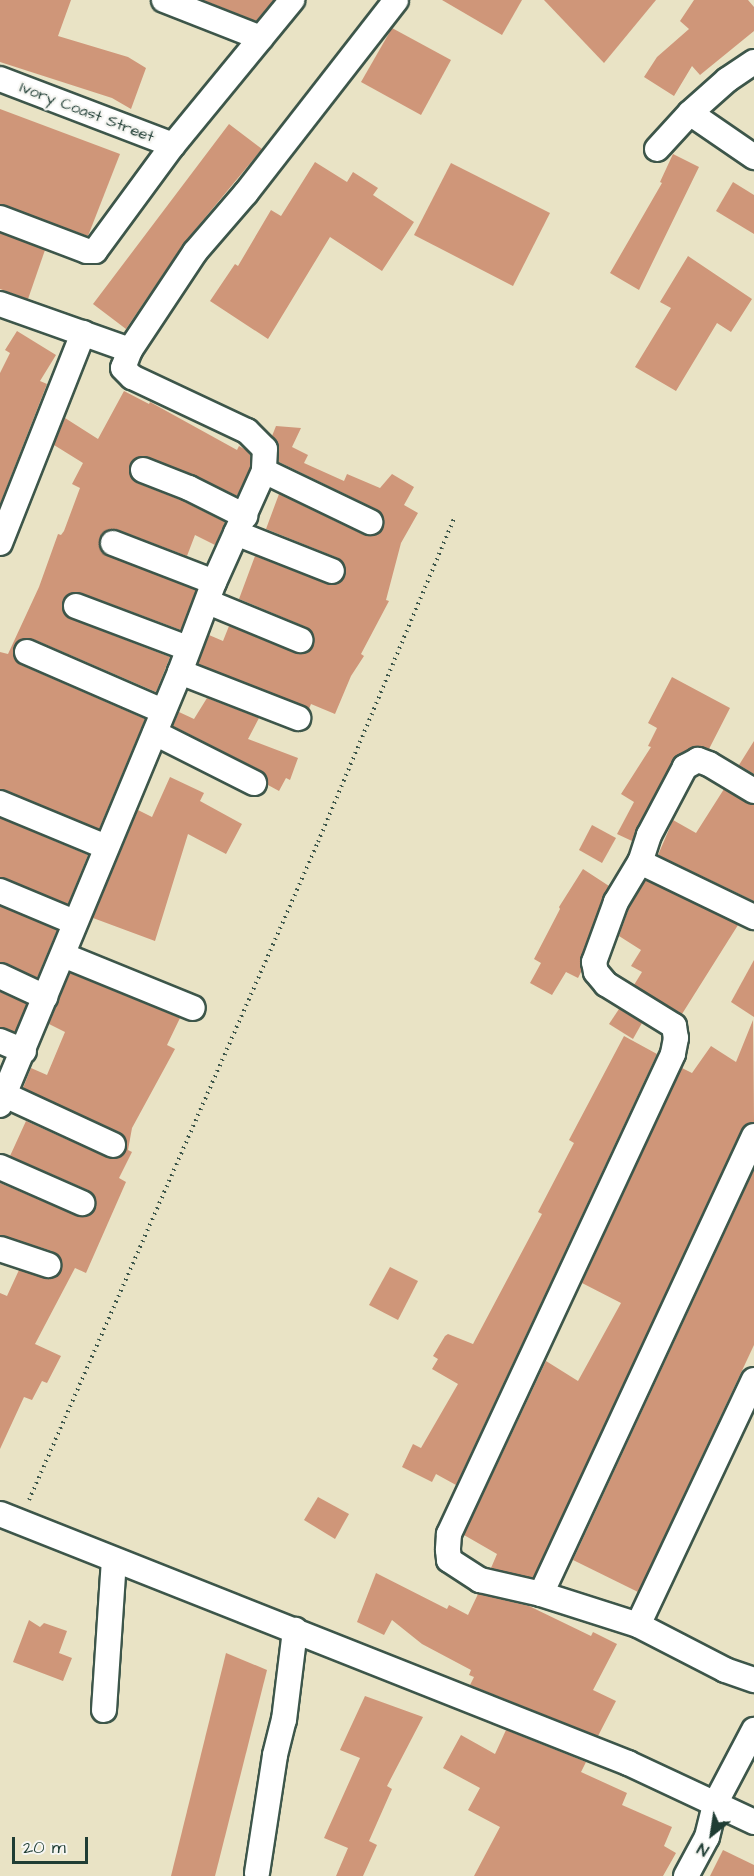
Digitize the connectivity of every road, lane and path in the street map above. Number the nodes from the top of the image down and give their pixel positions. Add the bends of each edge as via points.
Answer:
1 (164, 0) edge
2 (292, 0) edge
3 (396, 0) edge
4 (261, 38) junction
5 (754, 62) edge
6 (0, 79) edge
7 (690, 113) junction
8 (173, 145) junction
9 (657, 149) dead end
10 (754, 157) edge
11 (0, 218) edge
12 (0, 304) edge
13 (83, 333) junction
14 (130, 350) junction
15 (143, 470) dead end
16 (264, 471) junction
17 (454, 518) dead end
18 (370, 522) dead end
19 (240, 525) junction
20 (0, 543) edge
21 (113, 543) dead end
22 (332, 571) dead end
23 (211, 592) junction
24 (76, 606) dead end
25 (300, 640) dead end
26 (188, 648) junction
27 (27, 652) dead end
28 (180, 672) junction
29 (298, 718) dead end
30 (159, 722) junction
31 (254, 783) dead end
32 (754, 791) edge
33 (0, 803) edge
34 (106, 847) junction
35 (640, 862) junction
36 (0, 891) edge
37 (754, 917) edge
38 (74, 922) junction
39 (63, 955) junction
40 (0, 976) edge
41 (45, 997) junction
42 (193, 1008) dead end
43 (0, 1041) edge
44 (24, 1051) junction
45 (2, 1100) edge
46 (754, 1136) edge
47 (113, 1145) dead end
48 (0, 1167) edge
49 (82, 1203) dead end
50 (0, 1248) edge
51 (48, 1265) dead end
52 (754, 1380) edge
53 (9, 1518) edge
54 (114, 1560) junction
55 (541, 1594) junction
56 (638, 1624) junction
57 (295, 1630) junction
58 (754, 1680) edge
59 (104, 1710) dead end
60 (754, 1730) edge
61 (715, 1804) junction
62 (754, 1822) edge
63 (257, 1873) dead end
64 (686, 1876) edge

1 - 4 street
2 - 4 street
3 - 14 street via 246,193 195,252
4 - 8 street
5 - 7 street
6 - 8 street, Ivory Coast Street
7 - 9 street
7 - 10 street
8 - 11 street via 96,251
12 - 13 street
13 - 14 street
13 - 20 street
14 - 16 street via 123,368 127,373 248,431 265,449
15 - 19 street via 189,488
16 - 18 street
16 - 19 street
17 - 53 path via 318,843
19 - 22 street
19 - 23 street
21 - 23 street
23 - 25 street
23 - 26 street
24 - 26 street
26 - 28 street
27 - 30 street
28 - 29 street
28 - 30 street
30 - 31 street
30 - 34 street
32 - 35 street via 698,760 685,767 649,835
33 - 34 street
34 - 38 street
35 - 37 street
35 - 55 street via 616,902 594,962 596,972 606,984 674,1026 673,1054 449,1534 449,1560 466,1572 480,1580
36 - 38 street
38 - 39 street
39 - 41 street
39 - 42 street
40 - 41 street
41 - 44 street
43 - 44 street
44 - 45 street
45 - 47 street
46 - 55 street
48 - 49 street
50 - 51 street
52 - 56 street
53 - 54 street
54 - 57 street
54 - 59 street
55 - 56 street
56 - 58 street via 725,1670
57 - 61 street via 628,1763
57 - 63 street via 284,1720
60 - 61 street
61 - 62 street
61 - 64 street via 707,1837

